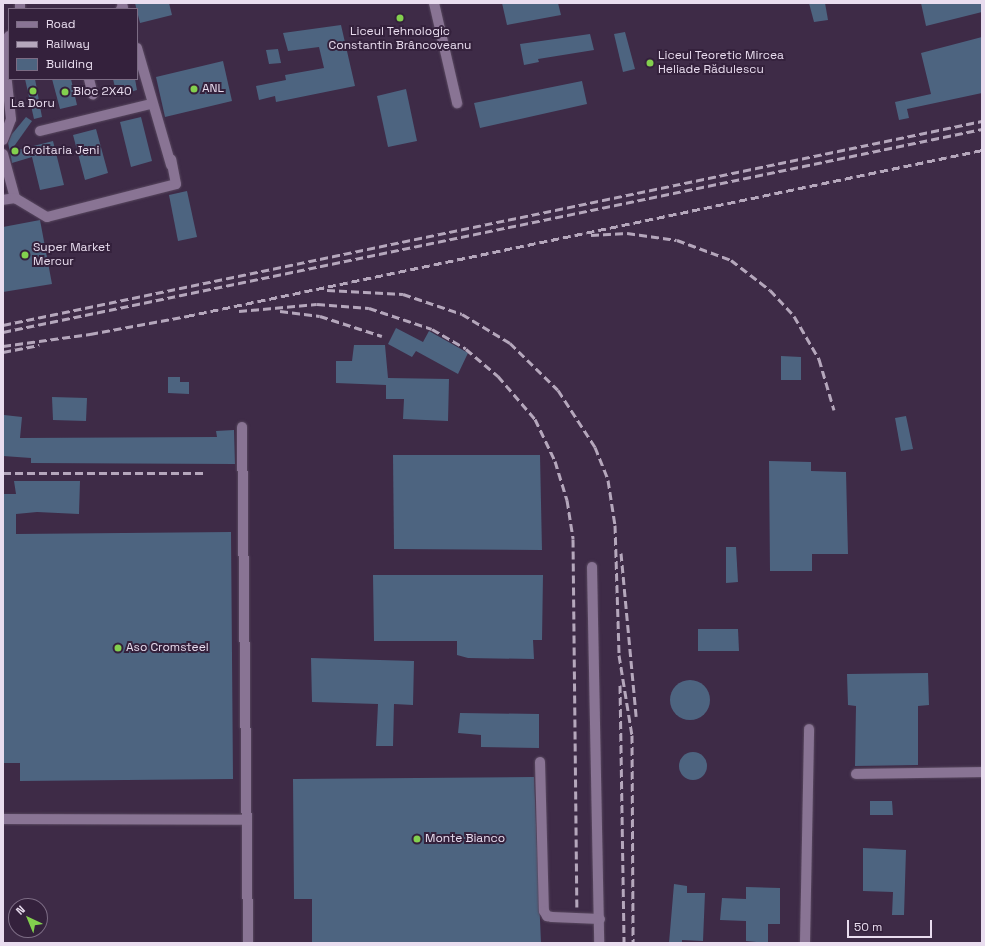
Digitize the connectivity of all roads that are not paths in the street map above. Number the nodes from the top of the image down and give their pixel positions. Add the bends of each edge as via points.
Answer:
1 (434, 3) edge
2 (8, 38) edge
3 (138, 52) edge
4 (89, 80) edge
5 (93, 94) dead end
6 (457, 103) dead end
7 (151, 104) junction
8 (6, 107) edge
9 (40, 131) dead end
10 (3, 140) edge
11 (3, 154) edge
12 (171, 159) junction
13 (5, 172) edge
14 (172, 174) dead end
15 (15, 198) junction
16 (3, 200) edge
17 (242, 427) dead end
18 (592, 567) dead end
19 (809, 729) dead end
20 (540, 762) dead end
21 (982, 772) edge
22 (856, 774) dead end
23 (3, 819) edge
24 (247, 820) junction
25 (600, 918) junction
26 (248, 943) edge
27 (599, 943) edge
28 (805, 943) edge

1 - 6 street
2 - 8 street via 3,45
3 - 7 street
4 - 5 street
7 - 9 street
7 - 12 street
8 - 10 street via 11,119
11 - 13 street
12 - 14 street
12 - 15 street via 176,184 48,217
13 - 15 street
15 - 16 street
17 - 24 street
18 - 25 street
19 - 28 street
20 - 25 street via 544,911 547,916 552,917
21 - 22 street
23 - 24 street
24 - 26 street
25 - 27 street

